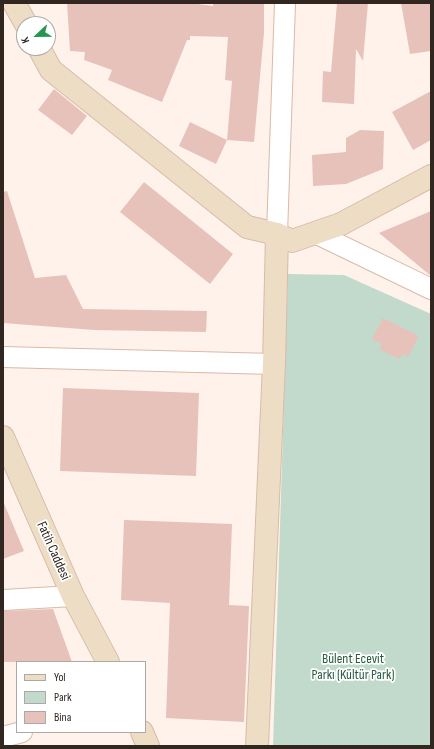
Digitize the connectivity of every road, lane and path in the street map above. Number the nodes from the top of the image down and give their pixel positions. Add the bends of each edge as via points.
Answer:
1 (10, 3) edge
2 (14, 3) edge
3 (285, 3) edge
4 (21, 16) edge
5 (3, 20) edge
6 (43, 56) edge
7 (431, 176) edge
8 (315, 233) junction
9 (277, 234) junction
10 (431, 289) edge
11 (3, 357) edge
12 (274, 364) junction
13 (3, 437) edge
14 (73, 596) junction
15 (3, 600) edge
16 (107, 661) edge
17 (18, 733) edge
18 (142, 733) edge
19 (3, 737) edge
20 (148, 746) edge
21 (257, 746) edge

1 - 5 street
2 - 4 street
3 - 9 street
6 - 9 street via 51,70 247,227
7 - 8 street via 341,224
8 - 9 street via 292,241
8 - 10 street
9 - 12 street
11 - 12 street
12 - 21 street
13 - 14 street, Fatih Caddesi
14 - 15 street
14 - 16 street, Fatih Caddesi
17 - 19 street
18 - 20 street

